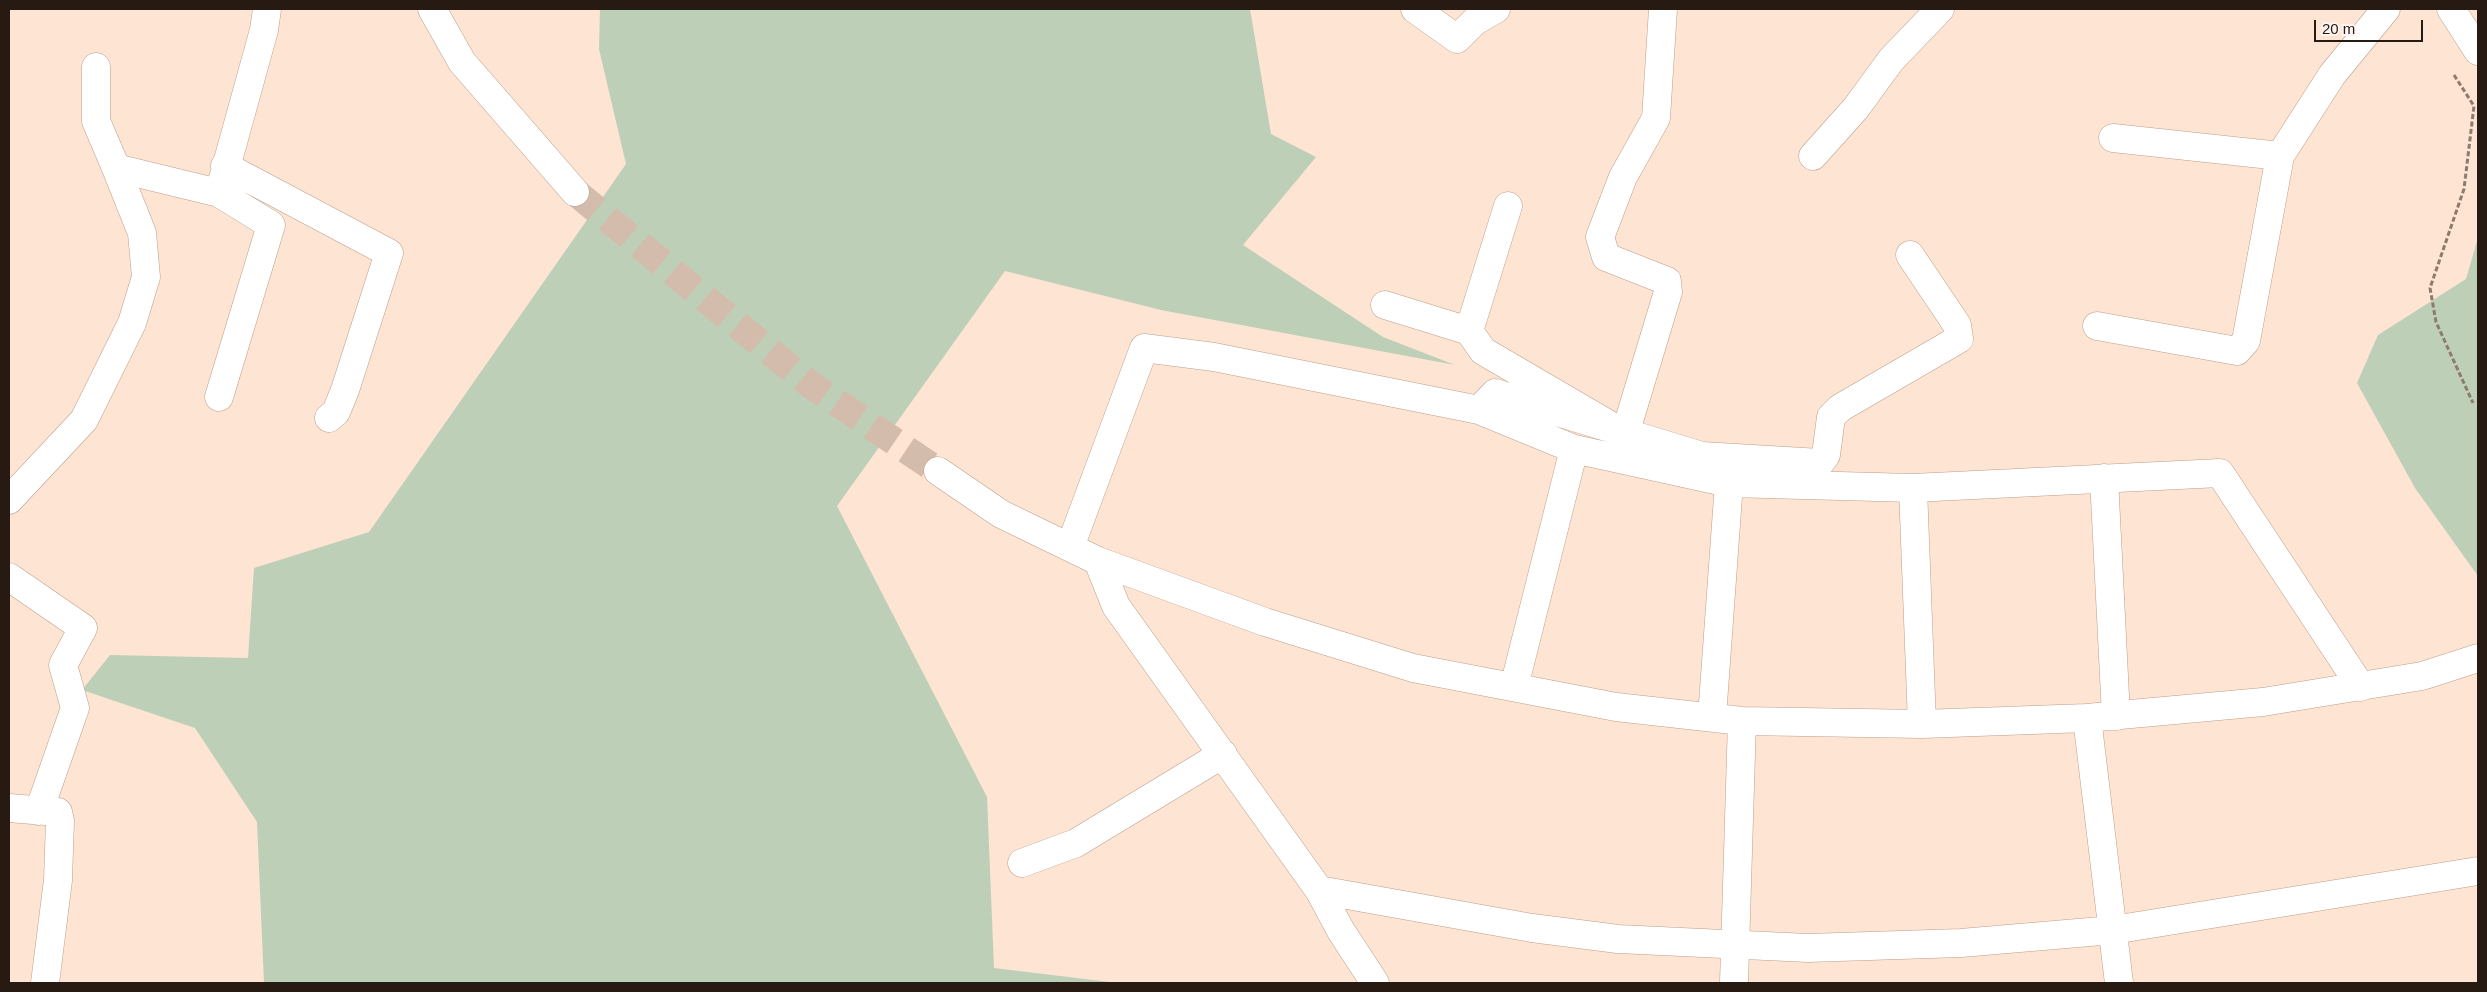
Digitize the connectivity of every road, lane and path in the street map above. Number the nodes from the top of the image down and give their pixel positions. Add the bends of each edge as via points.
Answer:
1 (267, 9) edge
2 (432, 9) edge
3 (1414, 9) edge
4 (1496, 9) edge
5 (1663, 9) edge
6 (1940, 9) edge
7 (2386, 9) edge
8 (2451, 9) edge
9 (2478, 51) edge
10 (96, 67) dead end
11 (2452, 73) dead end
12 (2113, 138) dead end
13 (1813, 156) dead end
14 (2280, 156) junction
15 (225, 166) junction
16 (116, 168) junction
17 (575, 192) tunnel mouth
18 (220, 193) junction
19 (1508, 206) dead end
20 (1910, 255) dead end
21 (1385, 305) dead end
22 (2097, 326) dead end
23 (1469, 331) junction
24 (219, 397) dead end
25 (2473, 403) dead end
26 (1479, 410) junction
27 (329, 418) dead end
28 (1625, 434) junction
29 (1574, 449) junction
30 (938, 471) tunnel mouth
31 (2104, 478) junction
32 (1729, 483) junction
33 (1913, 488) junction
34 (9, 500) edge
35 (1070, 547) junction
36 (1098, 561) junction
37 (9, 578) edge
38 (2478, 658) edge
39 (1514, 687) junction
40 (2361, 687) junction
41 (2116, 716) junction
42 (1712, 718) junction
43 (2087, 718) junction
44 (1742, 721) junction
45 (1922, 724) junction
46 (1223, 754) junction
47 (9, 808) edge
48 (39, 811) junction
49 (1022, 863) dead end
50 (2478, 872) edge
51 (1319, 890) junction
52 (2113, 930) junction
53 (1736, 946) junction
54 (45, 983) edge
55 (1375, 983) edge
56 (1734, 983) edge
57 (2119, 983) edge

1 - 15 street via 264,30
2 - 17 street via 462,62
3 - 4 street via 1457,38 1475,21
5 - 28 street via 1656,118 1623,176 1600,237 1606,256 1667,281 1668,292
6 - 13 street via 1891,60 1856,108
7 - 14 street via 2332,74
8 - 9 street
10 - 16 street via 96,121
11 - 25 path via 2474,106 2464,189 2430,288 2436,322
12 - 14 street
14 - 22 street via 2246,341 2237,351
15 - 18 street
15 - 27 street via 389,253 344,390 336,412
16 - 18 street
16 - 34 street via 142,233 146,277 132,323 84,420
18 - 24 street via 271,224
19 - 23 street
20 - 28 street via 1958,325 1959,339 1840,408 1831,417 1826,455 1820,463 1702,456
21 - 23 street
23 - 28 street via 1483,350
26 - 28 street via 1495,393
26 - 29 street
26 - 35 street via 1214,358 1144,348
29 - 32 street
29 - 39 street
30 - 35 street via 1001,514
31 - 33 street
31 - 40 street via 2220,473
31 - 41 street
32 - 33 street
32 - 42 street
33 - 45 street
35 - 36 street
36 - 39 street via 1265,622 1413,668
36 - 46 street via 1116,606
37 - 48 street via 83,628 63,665 75,708
38 - 40 street via 2422,676
39 - 42 street via 1616,707
40 - 41 street via 2262,702
41 - 43 street
42 - 44 street
43 - 45 street
43 - 52 street
44 - 45 street
44 - 53 street
46 - 49 street via 1076,843
46 - 51 street
47 - 48 street
48 - 54 street via 58,812 60,821 58,880
50 - 52 street
51 - 53 street via 1532,928 1618,939
51 - 55 street
52 - 53 street via 1960,943 1808,948
52 - 57 street
53 - 56 street

